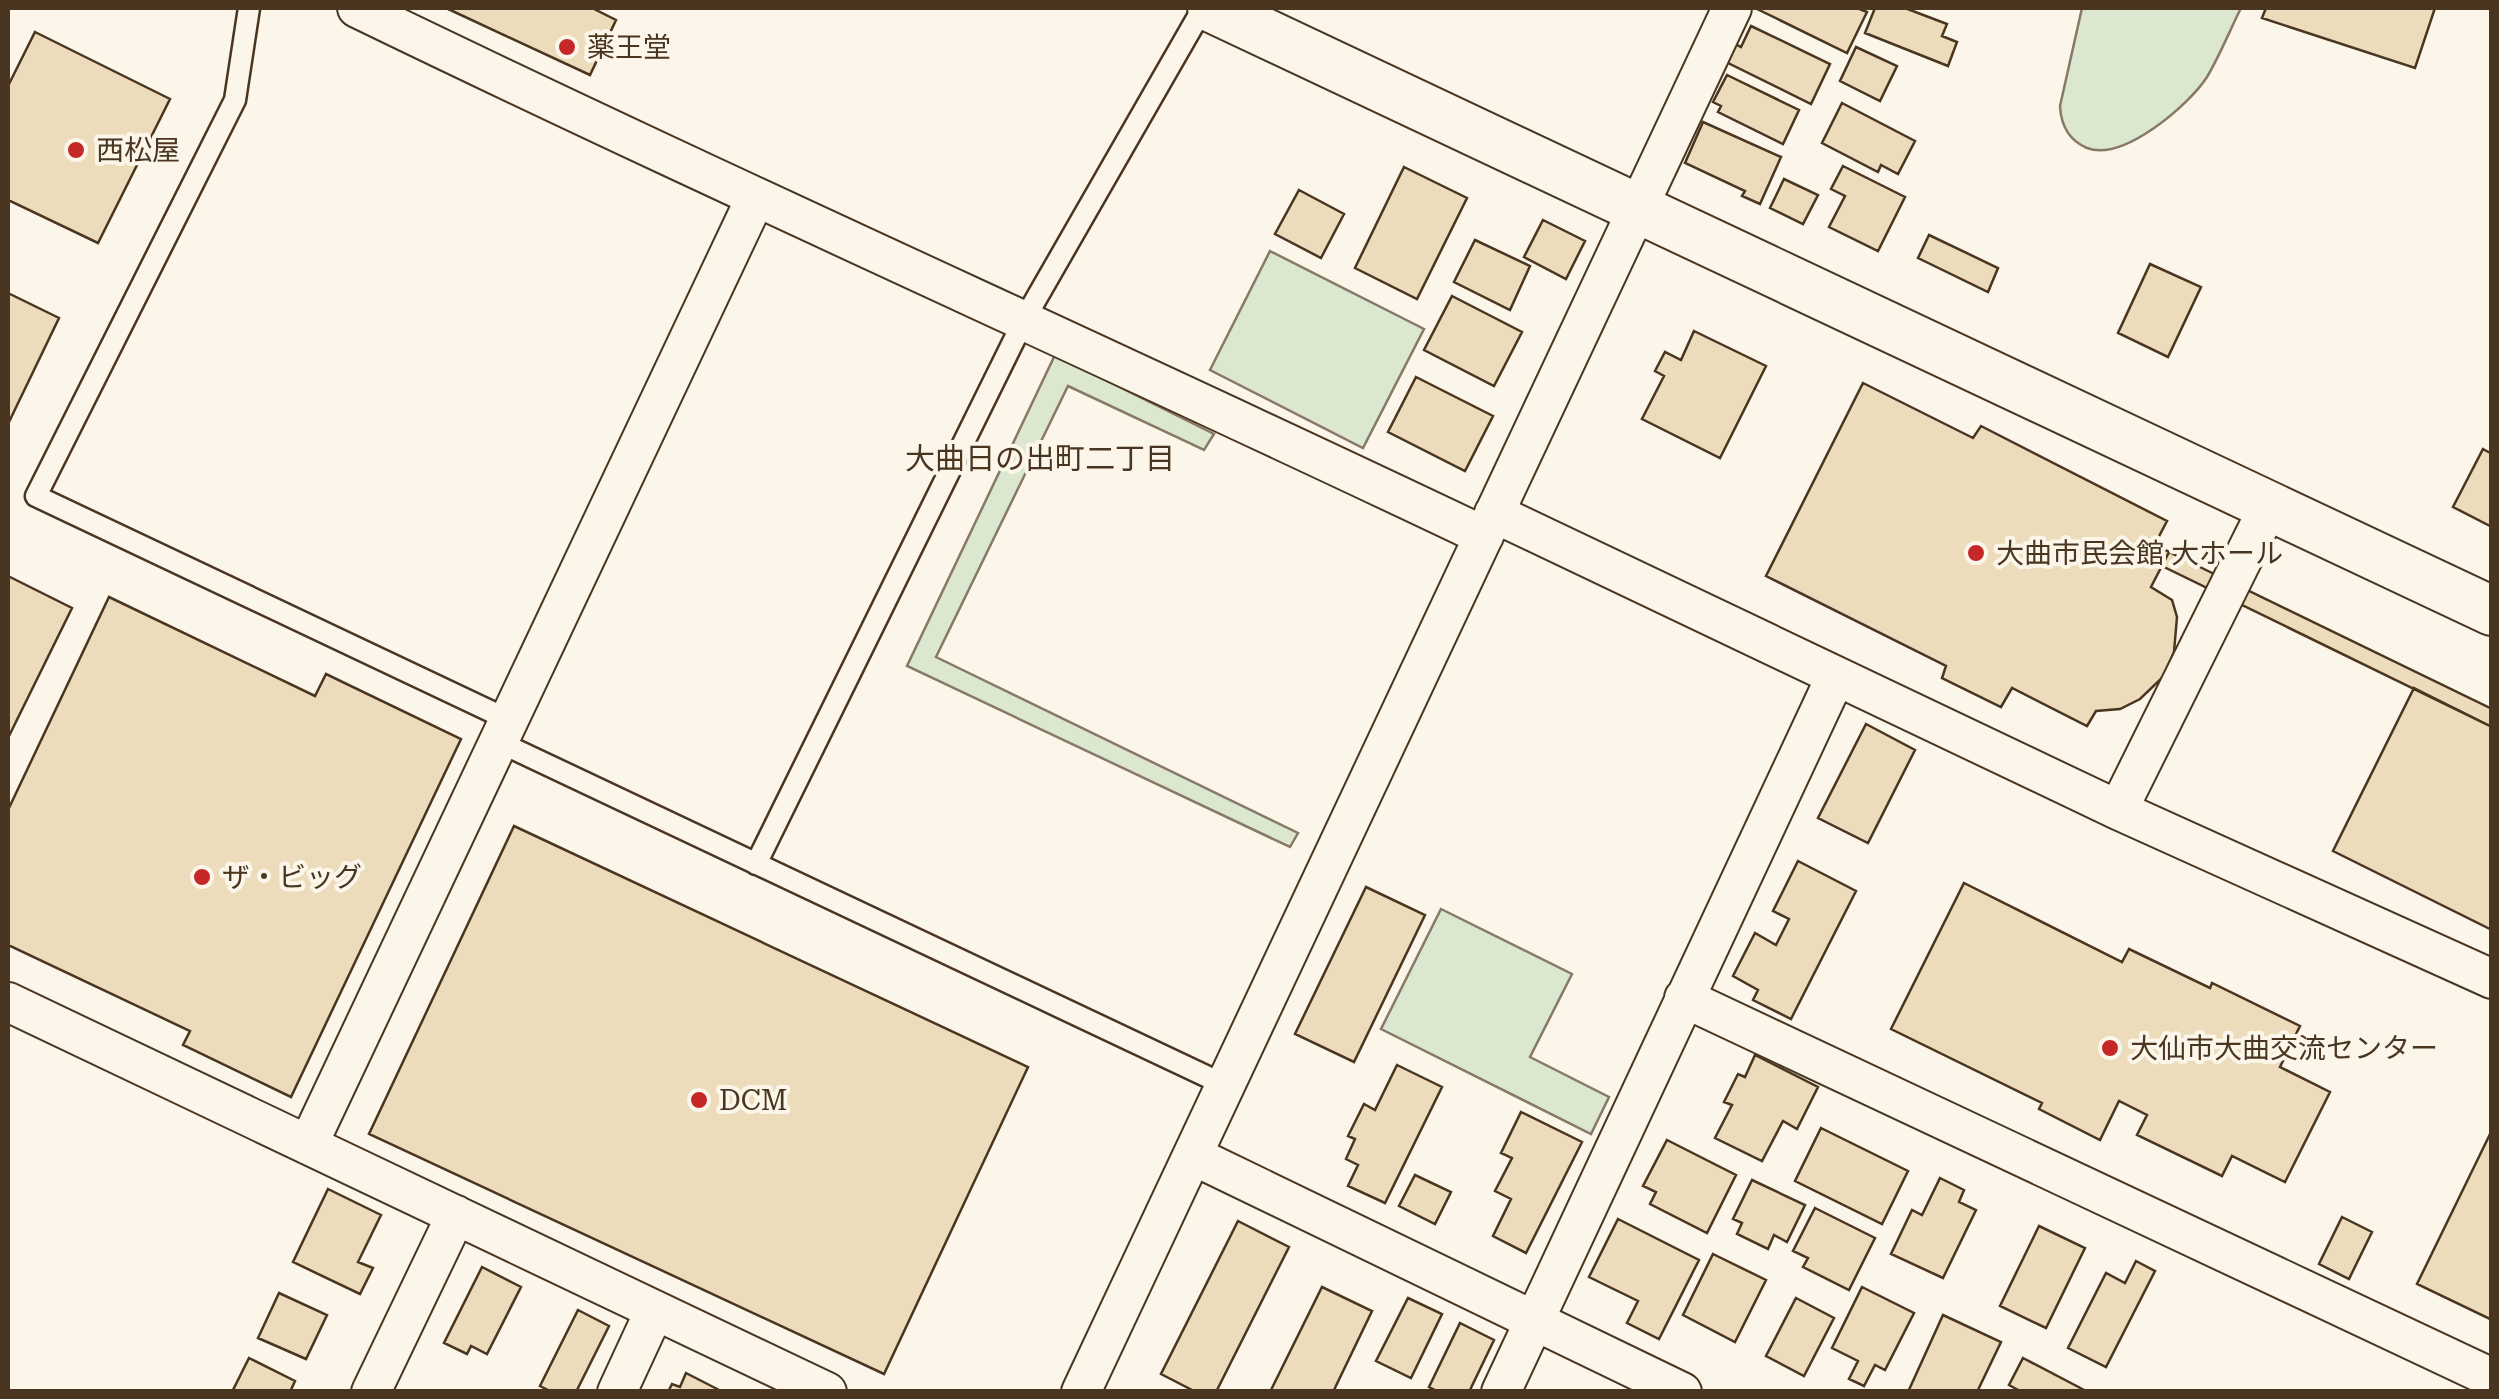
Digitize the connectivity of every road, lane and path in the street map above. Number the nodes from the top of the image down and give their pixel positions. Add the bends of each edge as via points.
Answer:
1 (249, 8) edge
2 (356, 8) edge
3 (1203, 8) edge
4 (1212, 8) edge
5 (1732, 8) edge
6 (755, 199) junction
7 (1639, 207) junction
8 (1024, 320) junction
9 (2270, 506) junction
10 (1489, 524) junction
11 (2492, 611) edge
12 (1836, 676) junction
13 (504, 732) junction
14 (2118, 810) junction
15 (756, 864) junction
16 (2492, 979) edge
17 (1684, 998) junction
18 (8, 1002) edge
19 (1227, 1086) junction
20 (308, 1145) junction
21 (1194, 1156) junction
22 (456, 1215) junction
23 (654, 1312) junction
24 (1534, 1321) junction
25 (2492, 1378) edge
26 (371, 1392) edge
27 (617, 1392) edge
28 (826, 1392) edge
29 (1082, 1392) edge
30 (1501, 1392) edge
31 (1682, 1392) edge

1 - 13 lane via 234,100 36,496
2 - 6 street
3 - 8 lane
4 - 7 street
5 - 7 street
6 - 8 street
6 - 13 street
7 - 9 street
7 - 10 street
8 - 10 street
8 - 15 lane
9 - 11 street
9 - 14 street
10 - 12 street
10 - 19 street
12 - 14 street
12 - 17 street
13 - 15 lane
13 - 20 street
14 - 16 street
15 - 19 lane
17 - 24 street
17 - 25 street
18 - 20 street
19 - 21 street
20 - 22 street
21 - 24 street
21 - 29 street
22 - 23 street
22 - 26 street
23 - 27 street
23 - 28 street
24 - 30 street
24 - 31 street

